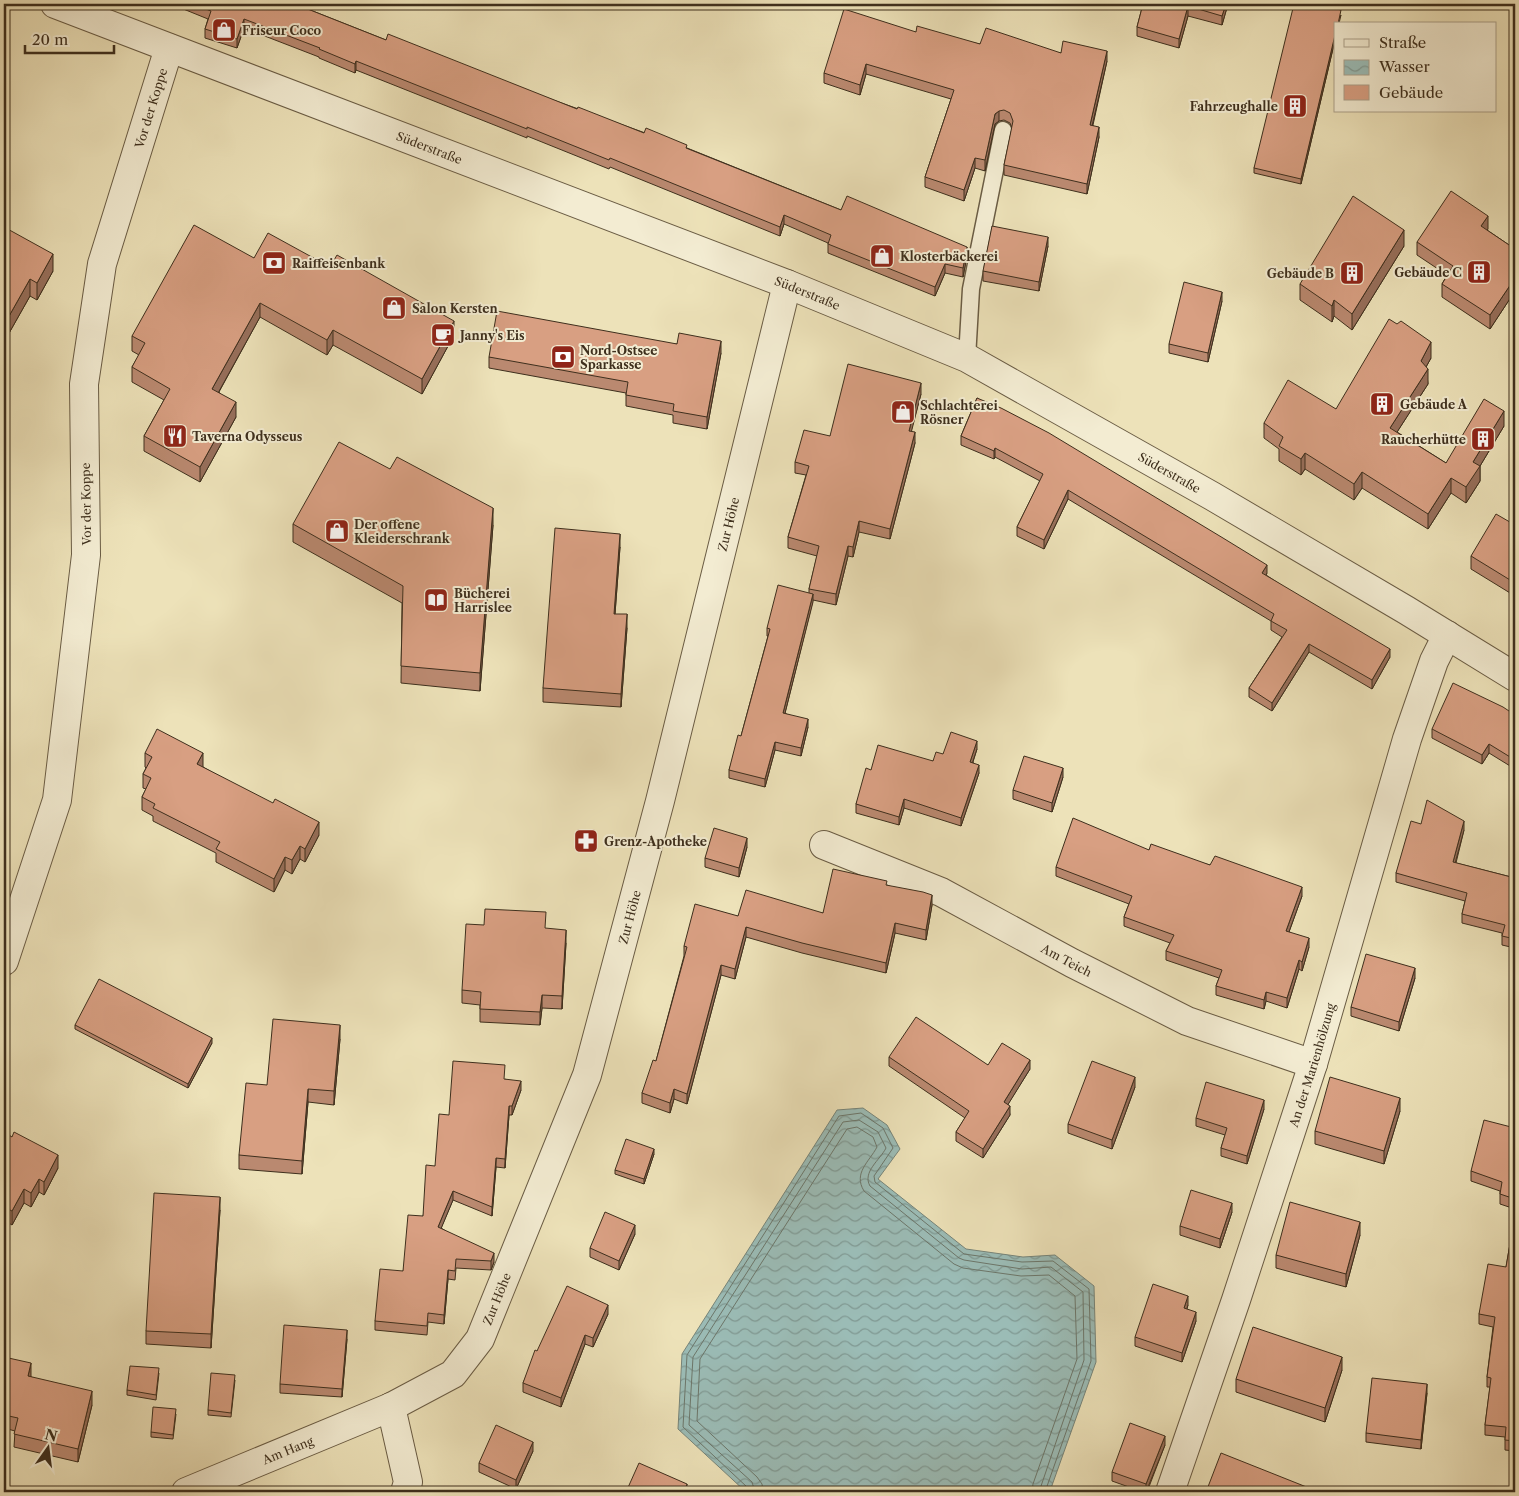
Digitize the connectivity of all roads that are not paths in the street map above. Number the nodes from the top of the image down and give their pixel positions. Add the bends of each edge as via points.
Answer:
1 (55, 4) edge
2 (169, 48) junction
3 (1003, 130) dead end
4 (787, 284) junction
5 (967, 358) junction
6 (1447, 635) junction
7 (1515, 677) edge
8 (824, 845) dead end
9 (4, 961) edge
10 (1313, 1064) junction
11 (391, 1407) junction
12 (186, 1492) edge
13 (405, 1492) edge
14 (1170, 1492) edge

1 - 2 street, Süderstraße
2 - 4 street, Süderstraße
2 - 9 street, Vor der Koppe via 102,264 84,384 86,555 58,800
3 - 5 lane via 971,290
4 - 5 street, Süderstraße
4 - 11 street, Zur Höhe via 660,800 587,1076 480,1340 453,1374
5 - 6 street, Süderstraße via 1212,496
6 - 7 street, Süderstraße
6 - 10 street, An der Marienhölzung via 1434,661 1407,738
8 - 10 street, Am Teich via 941,892 1187,1021
10 - 14 street, An der Marienhölzung via 1240,1291
11 - 12 street, Am Hang
11 - 13 street via 408,1482

